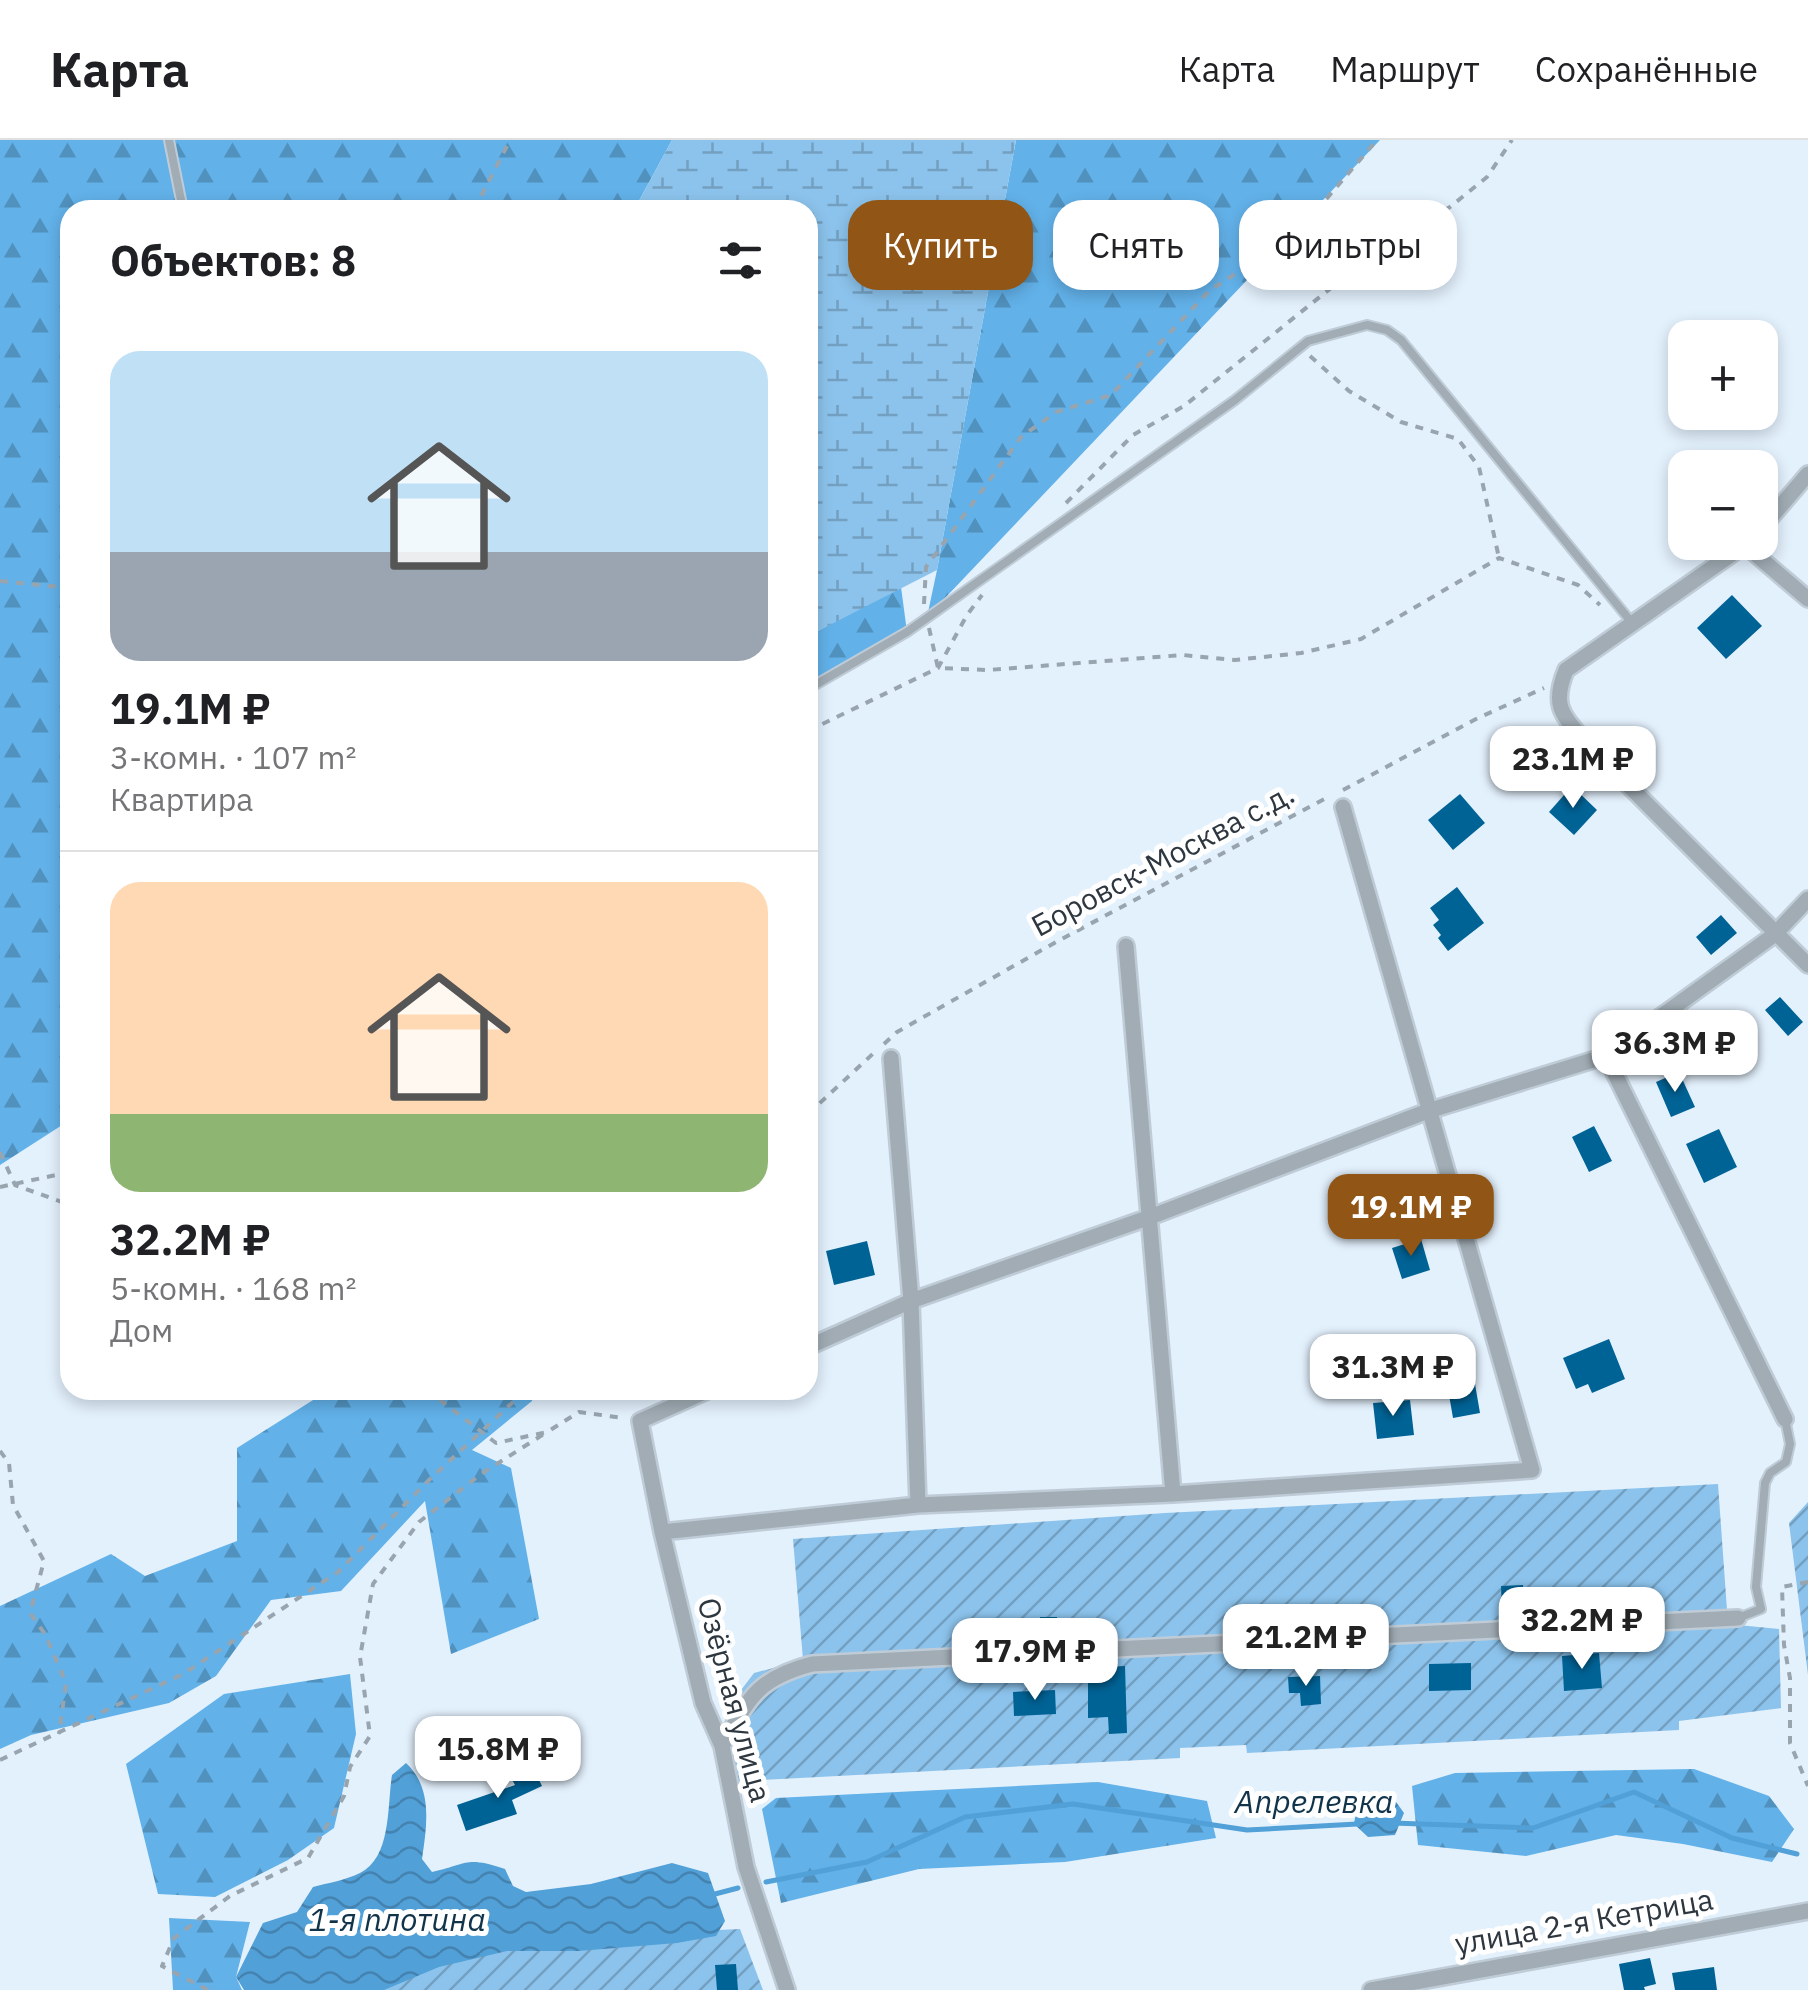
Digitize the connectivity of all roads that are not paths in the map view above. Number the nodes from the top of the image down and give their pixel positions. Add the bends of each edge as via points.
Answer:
1 (169, 140) edge
2 (182, 200) edge
3 (1808, 474) edge
4 (1778, 509) edge
5 (1725, 560) edge
6 (1765, 560) edge
7 (1808, 599) edge
8 (1633, 624) junction
9 (818, 684) edge
10 (1343, 807) dead end
11 (1808, 899) edge
12 (1774, 934) junction
13 (1126, 946) dead end
14 (1808, 965) edge
15 (1606, 1056) junction
16 (891, 1058) dead end
17 (1428, 1111) junction
18 (1150, 1217) junction
19 (911, 1301) junction
20 (818, 1343) edge
21 (686, 1400) edge
22 (1785, 1419) joint
23 (1173, 1494) junction
24 (918, 1505) junction
25 (662, 1532) junction
26 (1738, 1618) joint
27 (722, 1746) junction
28 (1808, 1911) edge
29 (787, 1990) edge
30 (1371, 1990) edge

1 - 2 lane
3 - 4 street
5 - 8 street
6 - 7 street
8 - 9 lane via 1401,340 1367,325 1308,341 927,618
8 - 12 street via 1566,670 1560,712
10 - 17 street
11 - 12 street
12 - 14 street
12 - 15 street
13 - 18 street
15 - 17 street
15 - 22 street
16 - 19 street
17 - 18 street
17 - 23 street via 1532,1470
18 - 19 street
18 - 23 street
19 - 20 street
19 - 24 street
21 - 25 street, Озёрная улица via 640,1420
22 - 26 lane via 1786,1462 1766,1483 1756,1587 1761,1609
23 - 24 street
24 - 25 street
25 - 27 street, Озёрная улица via 703,1703
26 - 27 street via 812,1664 777,1674 749,1698
27 - 29 street, Озёрная улица via 746,1867
28 - 30 street, улица 2-я Кетрица

